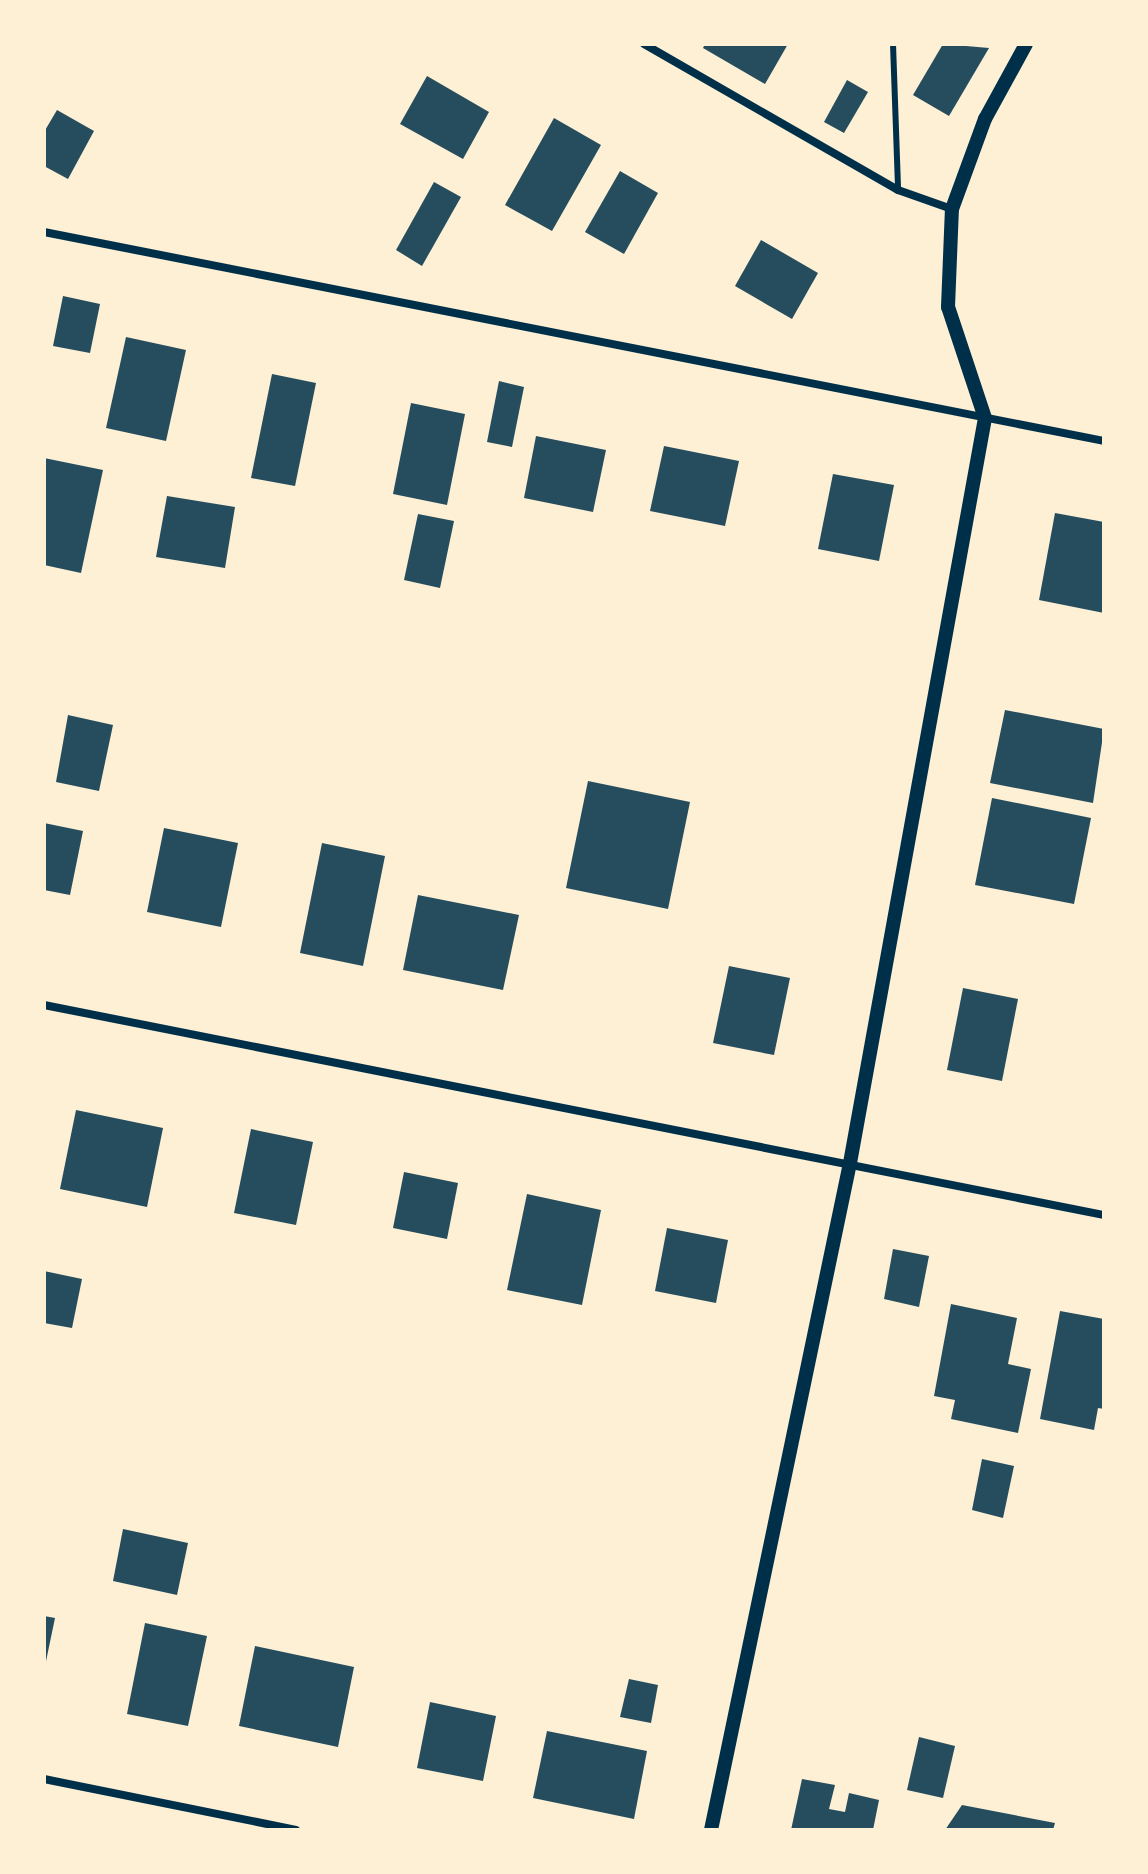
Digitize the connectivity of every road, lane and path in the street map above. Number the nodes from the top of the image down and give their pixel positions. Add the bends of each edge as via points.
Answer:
1 (644, 44) edge
2 (893, 44) edge
3 (1026, 44) edge
4 (898, 190) junction
5 (952, 209) junction
6 (44, 232) edge
7 (985, 418) junction
8 (1104, 441) edge
9 (44, 1005) edge
10 (850, 1163) junction
11 (1104, 1215) edge
12 (44, 1779) edge
13 (296, 1830) edge
14 (711, 1830) edge

1 - 4 street
2 - 4 lane
3 - 5 street via 985,119
4 - 5 street
5 - 7 street via 948,307
6 - 7 street
7 - 8 street
7 - 10 street
9 - 10 street
10 - 11 street
10 - 14 street
12 - 13 street

